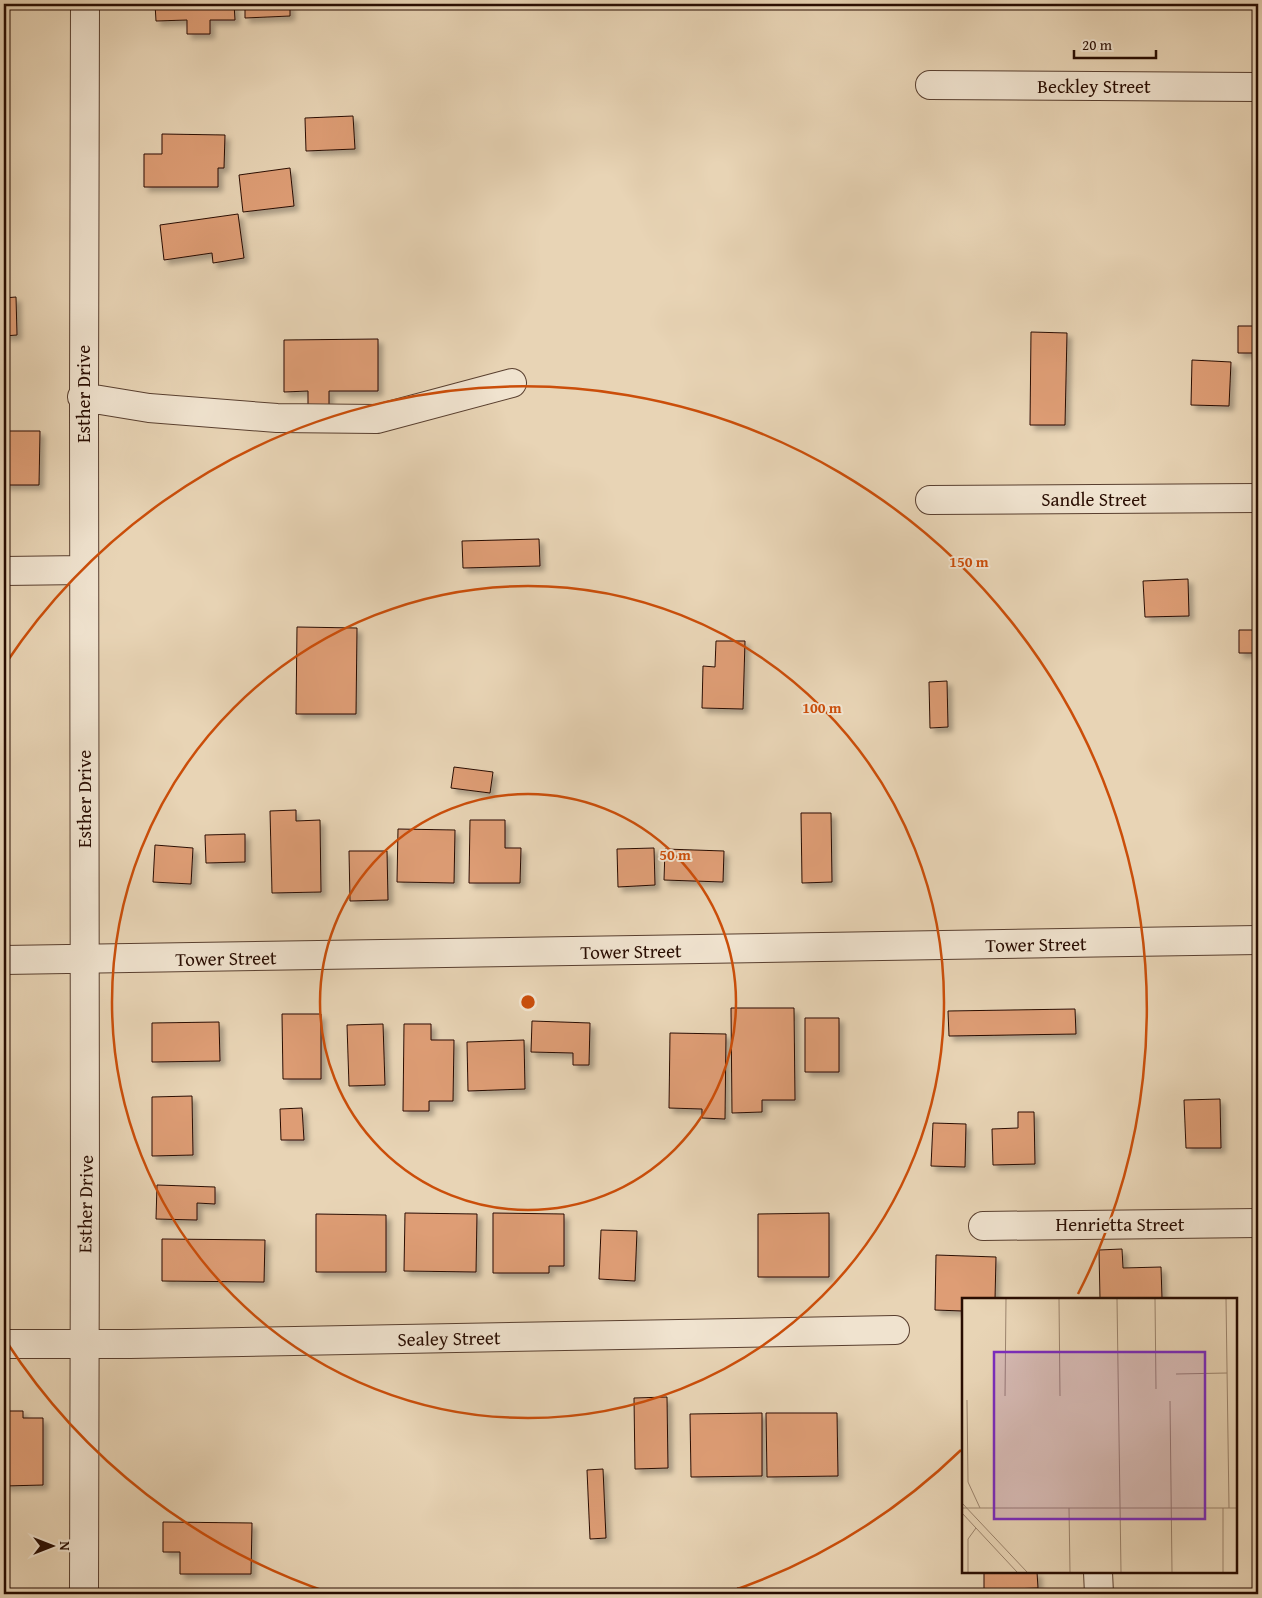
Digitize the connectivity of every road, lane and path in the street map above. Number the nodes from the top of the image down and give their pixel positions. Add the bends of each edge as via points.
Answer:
1 (85, 4) edge
2 (930, 85) dead end
3 (1258, 87) edge
4 (512, 383) dead end
5 (82, 396) junction
6 (1258, 498) edge
7 (930, 500) dead end
8 (84, 570) junction
9 (4, 571) edge
10 (1258, 940) edge
11 (4, 960) edge
12 (84, 960) junction
13 (1258, 1223) edge
14 (982, 1226) dead end
15 (895, 1330) dead end
16 (84, 1343) junction
17 (4, 1344) edge
18 (1098, 1573) edge
19 (84, 1594) edge
20 (1099, 1594) edge

1 - 5 street, Esther Drive
2 - 3 street, Beckley Street
4 - 5 street via 377,419 277,418 149,408
5 - 8 street, Esther Drive
6 - 7 street, Sandle Street
8 - 9 street
8 - 12 street, Esther Drive
10 - 12 street, Tower Street
11 - 12 street, Tower Street
12 - 16 street, Esther Drive
13 - 14 street, Henrietta Street
15 - 16 street, Sealey Street
16 - 17 street, Sealey Street
16 - 19 street, Esther Drive
18 - 20 street

